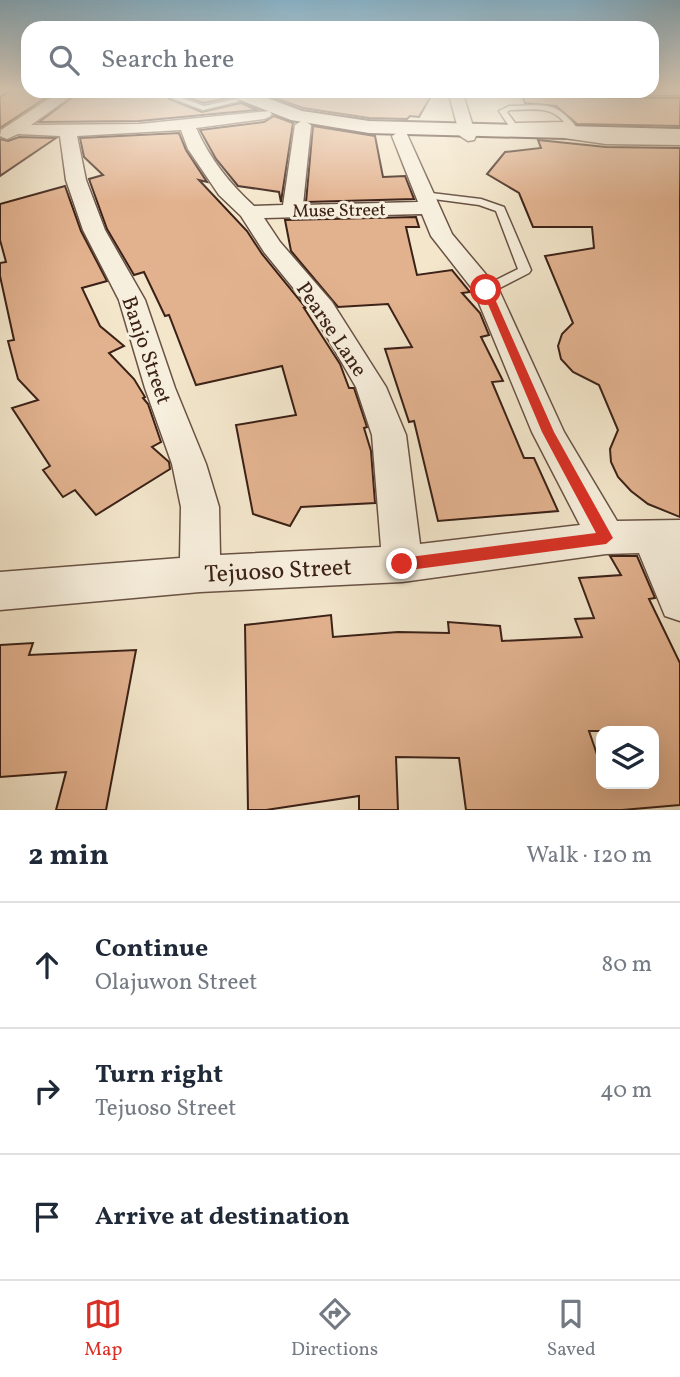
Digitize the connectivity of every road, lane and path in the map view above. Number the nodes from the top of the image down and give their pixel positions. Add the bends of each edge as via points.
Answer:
1 (187, 125) edge
2 (303, 125) edge
3 (176, 126) edge
4 (310, 126) edge
5 (357, 126) edge
6 (465, 126) edge
7 (680, 129) edge
8 (567, 130) junction
9 (467, 133) junction
10 (7, 134) edge
11 (68, 134) junction
12 (680, 135) edge
13 (400, 136) junction
14 (680, 142) edge
15 (426, 202) junction
16 (292, 211) junction
17 (249, 212) junction
18 (486, 290) junction
19 (666, 537) edge
20 (606, 538) junction
21 (402, 564) junction
22 (200, 574) junction
23 (0, 591) edge
24 (680, 602) edge

1 - 17 street, Pearse Lane via 197,149 226,191
2 - 16 street
3 - 11 street
4 - 13 main road
5 - 9 main road
6 - 9 street
7 - 8 street
8 - 9 main road
8 - 9 main road via 515,128
8 - 12 main road
8 - 14 lane via 606,141
9 - 13 main road
10 - 11 street
11 - 22 street, Banjo Street via 76,180 94,230 132,300 189,464 200,507
13 - 15 street
15 - 16 street, Muse Street
15 - 18 street via 442,236
15 - 18 lane via 481,202 500,208 525,270
16 - 17 street, Muse Street
17 - 21 street, Pearse Lane via 323,308 371,387 388,435
18 - 20 street via 548,432
19 - 20 street, Tejuoso Street
19 - 24 street
20 - 21 street, Tejuoso Street
21 - 22 street, Tejuoso Street
22 - 23 street, Tejuoso Street

